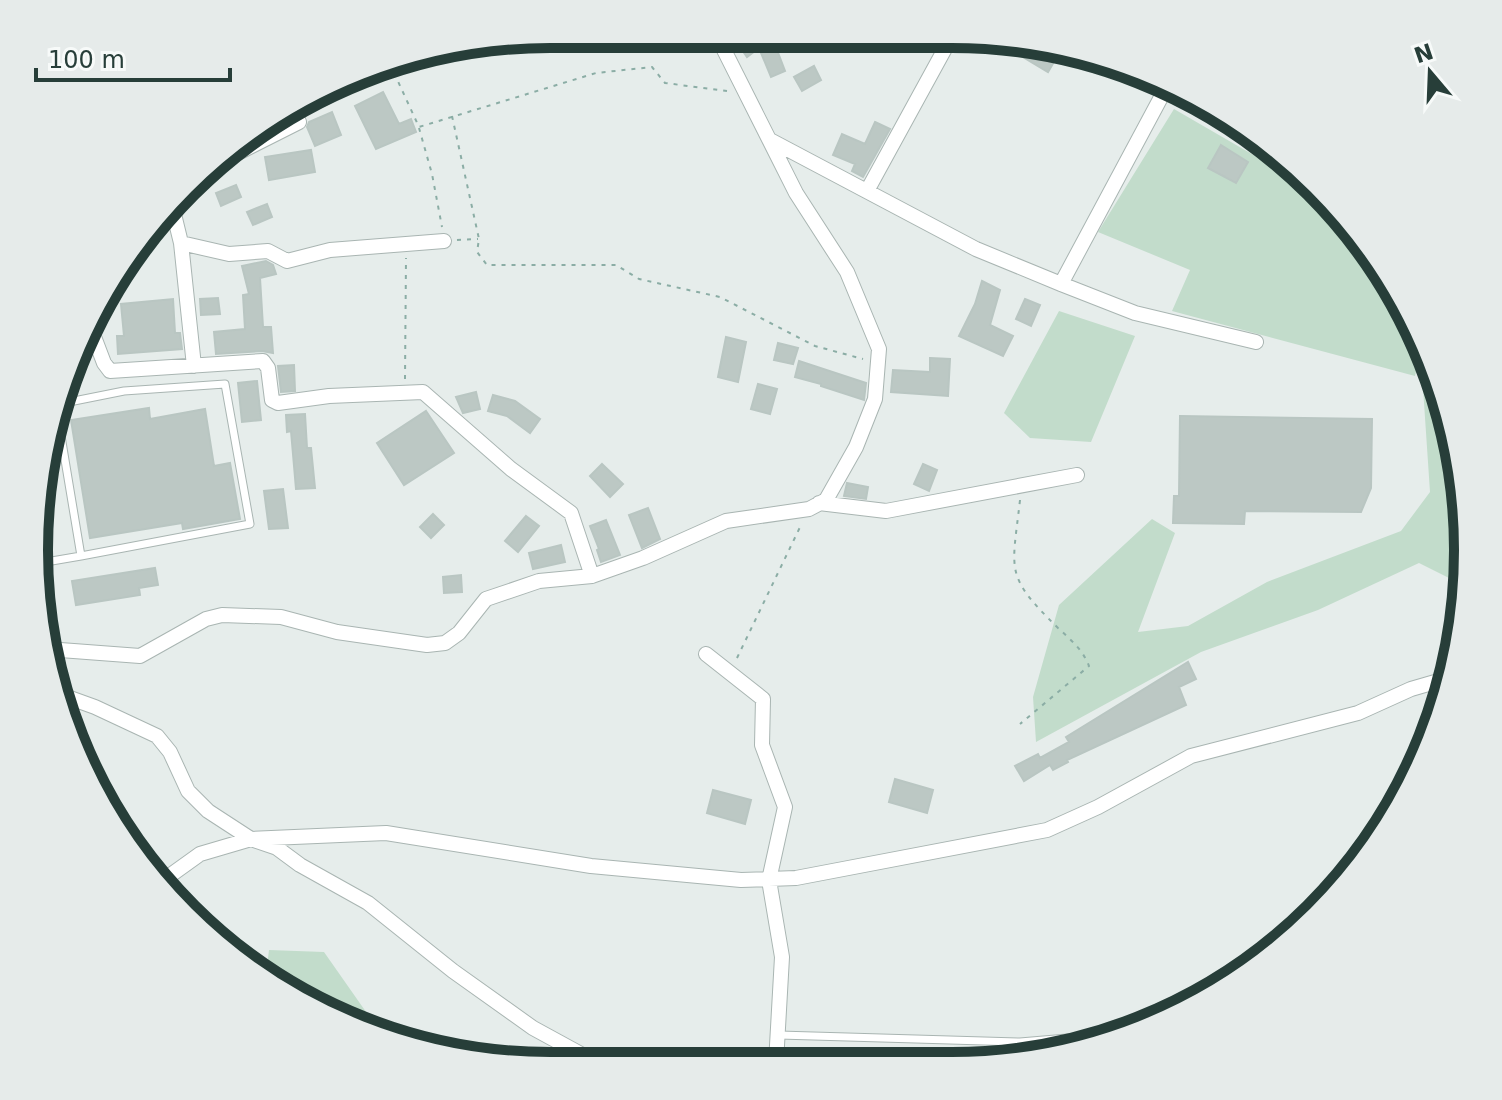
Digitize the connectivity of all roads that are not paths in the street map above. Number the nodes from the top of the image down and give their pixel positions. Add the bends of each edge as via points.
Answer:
1 (723, 48) edge
2 (945, 48) edge
3 (1162, 95) edge
4 (296, 117) edge
5 (770, 140) junction
6 (255, 144) edge
7 (867, 191) junction
8 (175, 217) edge
9 (444, 241) road end
10 (181, 243) junction
11 (1061, 284) junction
12 (95, 339) edge
13 (1256, 342) dead end
14 (194, 366) junction
15 (71, 402) edge
16 (61, 437) edge
17 (1077, 475) dead end
18 (814, 506) junction
19 (81, 556) junction
20 (48, 562) edge
21 (592, 576) junction
22 (58, 650) edge
23 (706, 654) dead end
24 (1437, 681) edge
25 (71, 698) edge
26 (251, 839) junction
27 (169, 876) edge
28 (769, 880) junction
29 (779, 1035) junction
30 (1069, 1038) edge
31 (577, 1052) edge
32 (777, 1052) edge

1 - 5 street
2 - 7 street
3 - 11 street
4 - 6 street via 299,122
5 - 7 street
5 - 18 street via 796,193 847,272 879,349 875,399 856,447 826,500
7 - 11 street via 976,249
8 - 10 street
9 - 10 street via 330,250 287,261 268,251 229,254
10 - 14 street
11 - 13 street via 1135,313
12 - 14 street via 110,371
14 - 21 street via 263,361 272,400 278,403 423,392 571,513
15 - 19 lane via 124,391 225,384 250,524
16 - 19 lane
17 - 18 street via 886,511
18 - 21 street via 726,521
19 - 20 lane
21 - 22 street via 539,581 486,599 445,643 337,632 281,617 222,615 140,656
23 - 28 street via 763,699 762,745 785,807
24 - 28 street via 1358,713 1191,756 1047,830
25 - 26 street via 157,736 188,791
26 - 27 street via 200,854
26 - 28 street via 386,833 591,866
26 - 31 street via 277,848 368,903 453,971
28 - 29 street via 782,957
29 - 30 lane via 1020,1042
29 - 32 street

